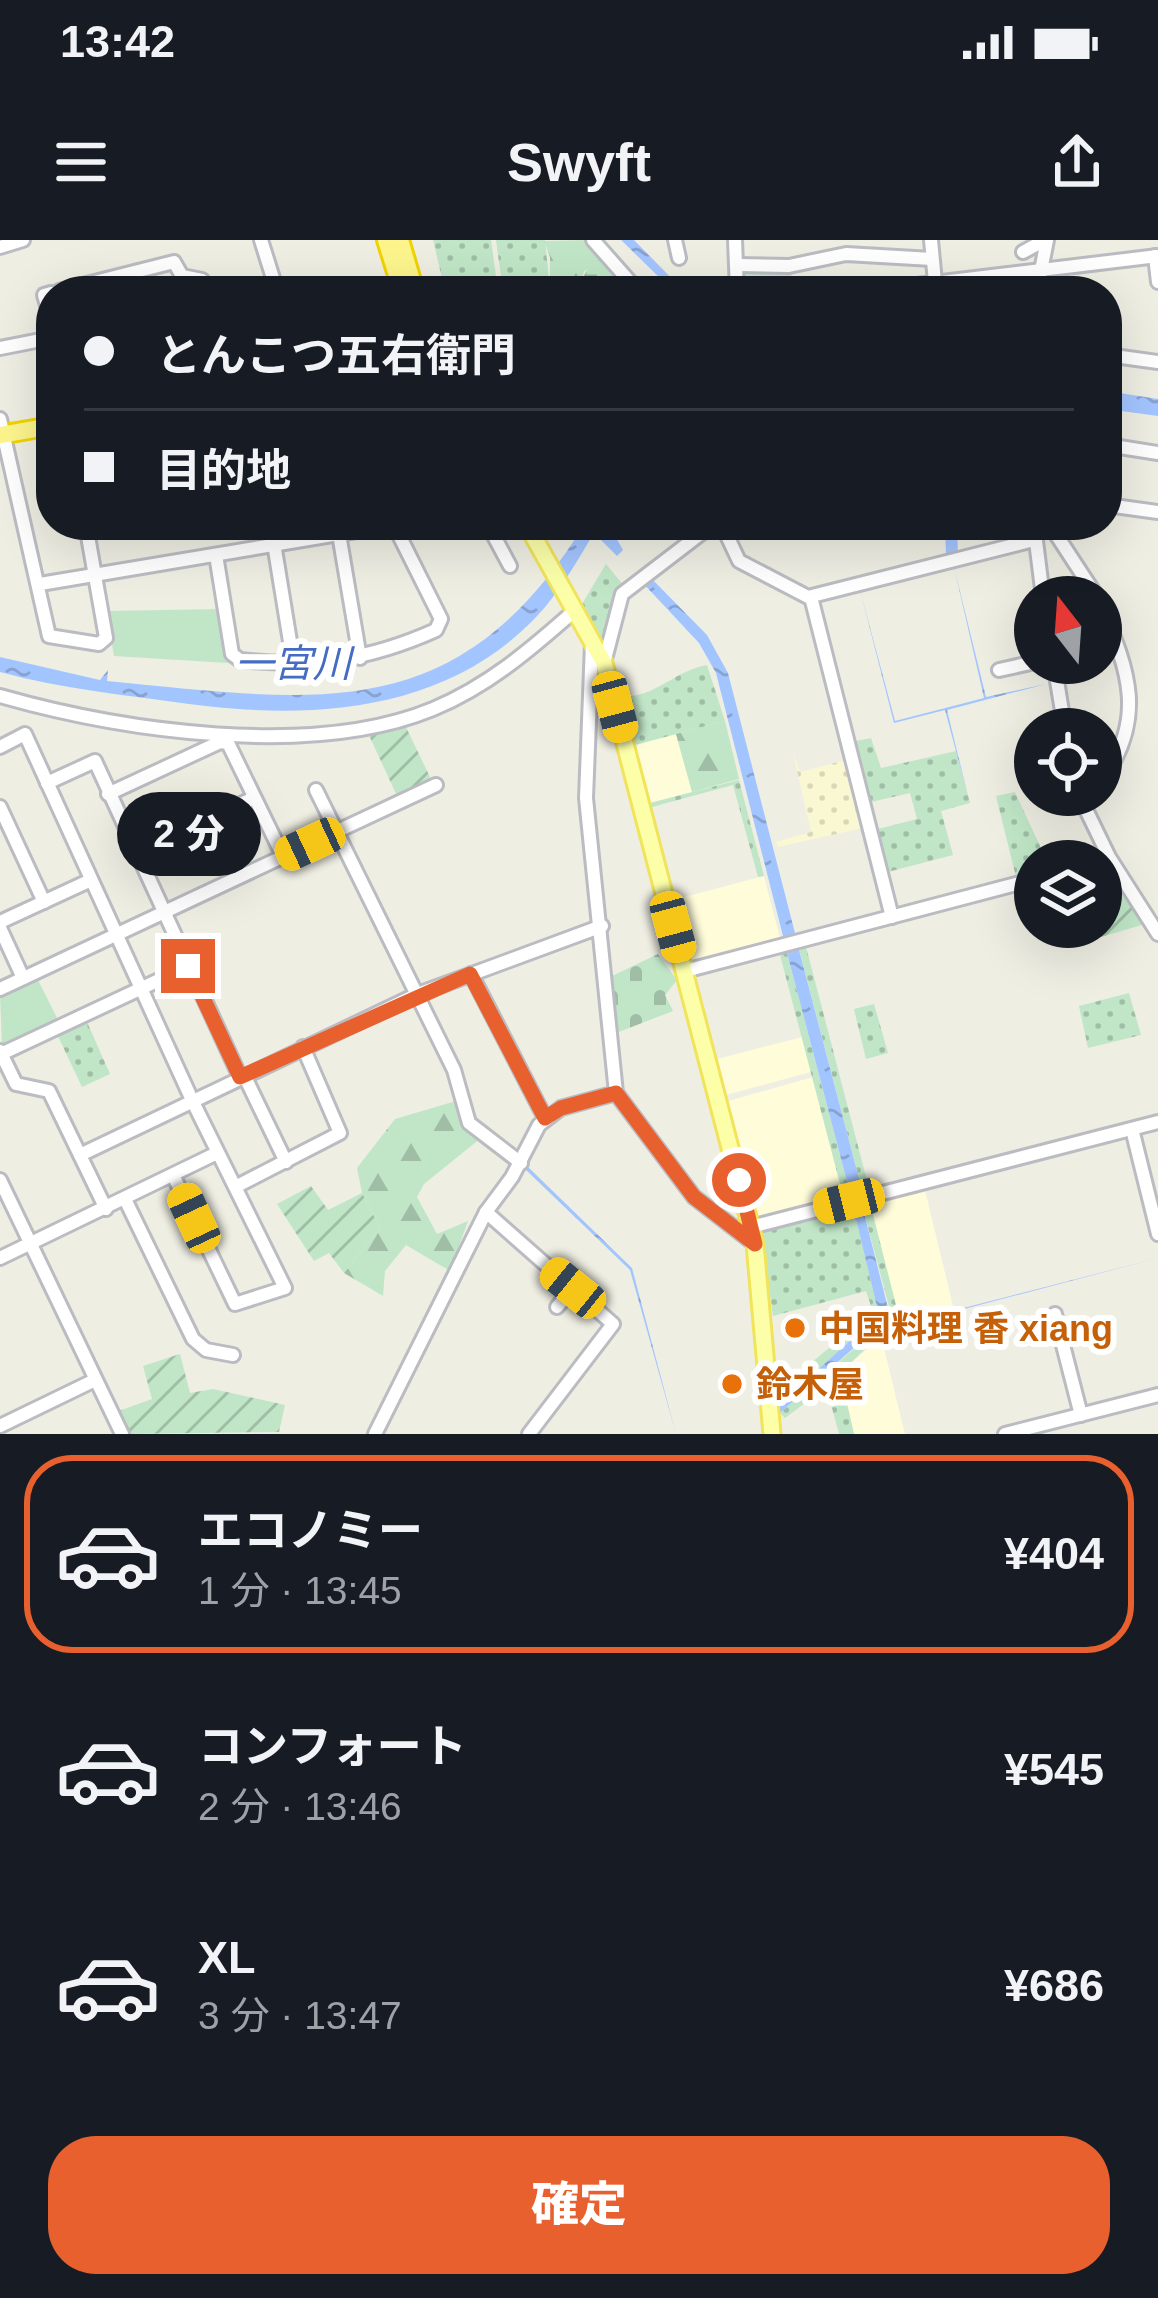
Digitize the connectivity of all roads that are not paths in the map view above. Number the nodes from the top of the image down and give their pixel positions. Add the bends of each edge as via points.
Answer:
1 (23, 240) edge
2 (261, 240) edge
3 (386, 240) edge
4 (400, 240) edge
5 (592, 240) edge
6 (675, 240) edge
7 (736, 240) edge
8 (932, 240) edge
9 (1046, 240) edge
10 (0, 247) edge
11 (1023, 252) dead end
12 (1156, 256) edge
13 (680, 258) dead end
14 (932, 259) junction
15 (738, 265) junction
16 (1042, 269) junction
17 (118, 276) edge
18 (182, 276) edge
19 (272, 276) edge
20 (397, 276) edge
21 (411, 276) edge
22 (624, 276) edge
23 (737, 276) edge
24 (934, 276) edge
25 (984, 276) edge
26 (1040, 276) edge
27 (1158, 282) edge
28 (36, 341) edge
29 (0, 348) edge
30 (1122, 358) edge
31 (1158, 362) edge
32 (36, 427) edge
33 (1, 429) edge
34 (1122, 447) edge
35 (1158, 453) edge
36 (1122, 507) edge
37 (1158, 512) edge
38 (89, 540) edge
39 (274, 540) edge
40 (304, 540) edge
41 (340, 540) edge
42 (401, 540) edge
43 (496, 540) edge
44 (535, 540) edge
45 (691, 540) edge
46 (730, 540) edge
47 (1034, 540) joint
48 (1059, 540) edge
49 (275, 545) junction
50 (216, 555) junction
51 (510, 566) dead end
52 (95, 574) junction
53 (1040, 576) edge
54 (1083, 576) edge
55 (40, 584) junction
56 (811, 597) junction
57 (573, 608) junction
58 (592, 642) junction
59 (360, 658) junction
60 (604, 663) junction
61 (294, 666) junction
62 (1014, 667) edge
63 (999, 670) dead end
64 (1122, 675) edge
65 (0, 696) edge
66 (0, 746) edge
67 (1122, 749) edge
68 (47, 784) junction
69 (436, 785) dead end
70 (316, 790) dead end
71 (108, 794) junction
72 (254, 798) junction
73 (0, 807) edge
74 (336, 831) junction
75 (136, 853) junction
76 (283, 856) junction
77 (92, 880) junction
78 (1122, 884) edge
79 (1014, 885) edge
80 (44, 902) junction
81 (164, 913) junction
82 (892, 917) junction
83 (0, 925) edge
84 (602, 926) junction
85 (117, 934) junction
86 (1158, 934) edge
87 (188, 966) junction
88 (685, 971) junction
89 (470, 974) junction
90 (23, 978) junction
91 (142, 988) junction
92 (0, 989) edge
93 (418, 994) junction
94 (303, 1047) junction
95 (1, 1053) edge
96 (242, 1076) junction
97 (616, 1093) junction
98 (192, 1100) junction
99 (545, 1118) junction
100 (1158, 1122) edge
101 (1132, 1129) junction
102 (217, 1154) junction
103 (80, 1155) junction
104 (286, 1162) junction
105 (521, 1163) junction
106 (173, 1175) junction
107 (237, 1186) junction
108 (2, 1188) edge
109 (125, 1199) junction
110 (106, 1209) junction
111 (486, 1212) junction
112 (1158, 1234) edge
113 (753, 1235) junction
114 (31, 1244) junction
115 (0, 1258) edge
116 (573, 1288) junction
117 (556, 1307) dead end
118 (1055, 1313) dead end
119 (233, 1355) dead end
120 (95, 1380) junction
121 (1158, 1395) edge
122 (1081, 1414) junction
123 (771, 1420) edge
124 (0, 1426) edge
125 (122, 1434) edge
126 (375, 1434) edge
127 (529, 1434) edge
128 (1005, 1434) edge

1 - 10 street
2 - 19 street
3 - 20 highway
4 - 21 highway
5 - 22 street
6 - 13 street
7 - 15 street
8 - 14 street
9 - 11 street
9 - 16 street
12 - 16 street
12 - 27 street
14 - 15 street via 846,254 789,266
14 - 24 street
15 - 23 street
16 - 25 street
16 - 26 street
17 - 18 street via 174,262
28 - 29 street
30 - 31 street
32 - 33 highway
33 - 55 street
34 - 35 street
36 - 37 street
38 - 52 street
39 - 49 street
40 - 49 street
41 - 59 street
42 - 59 street via 441,619 436,630
43 - 51 street
44 - 57 main road
45 - 60 street via 617,606
46 - 56 street via 743,565
47 - 53 street
47 - 56 street
48 - 54 street
49 - 50 street
49 - 61 street
50 - 52 street
50 - 61 street via 232,654
52 - 55 street
52 - 55 street via 106,638 99,644 50,636
56 - 82 street
57 - 58 main road
57 - 65 street via 484,684 428,712 353,731 200,730
58 - 60 main road
58 - 84 street via 586,798
59 - 61 street
60 - 88 main road
62 - 63 street
64 - 67 street via 1130,701
66 - 68 street via 26,734
68 - 71 street via 95,761
68 - 77 street
69 - 74 street
70 - 74 street
71 - 72 street via 220,742 228,743
71 - 75 street
72 - 75 street
72 - 76 street
73 - 80 street
74 - 76 street
74 - 93 street
75 - 81 street
76 - 81 street
77 - 80 street
77 - 85 street
78 - 86 street
79 - 82 street
80 - 83 street
81 - 85 street
81 - 87 street
82 - 88 street
83 - 90 street
84 - 89 street
84 - 97 street
85 - 90 street
85 - 91 street
87 - 91 street
87 - 96 street
88 - 113 main road
89 - 93 street
89 - 99 street
90 - 92 street
91 - 95 street
91 - 98 street
93 - 94 street
93 - 105 street via 470,1123
94 - 96 street
94 - 104 street via 340,1133
95 - 103 street via 16,1084 49,1091
96 - 98 street
96 - 104 street
97 - 99 street
97 - 113 street via 694,1197
98 - 102 street
98 - 103 street
99 - 105 street
100 - 101 street
101 - 112 street
101 - 113 street via 856,1199
102 - 106 street
102 - 107 street
103 - 110 street
104 - 107 street
105 - 111 street
106 - 107 street via 242,1306 285,1288
106 - 109 street
108 - 114 street
109 - 110 street
109 - 119 street via 194,1339
110 - 114 street
111 - 116 street
111 - 126 street
113 - 123 main road
114 - 115 street
114 - 120 street
116 - 117 street
116 - 127 street via 613,1324
118 - 122 street
120 - 124 street
120 - 125 street
121 - 122 street
122 - 128 street

